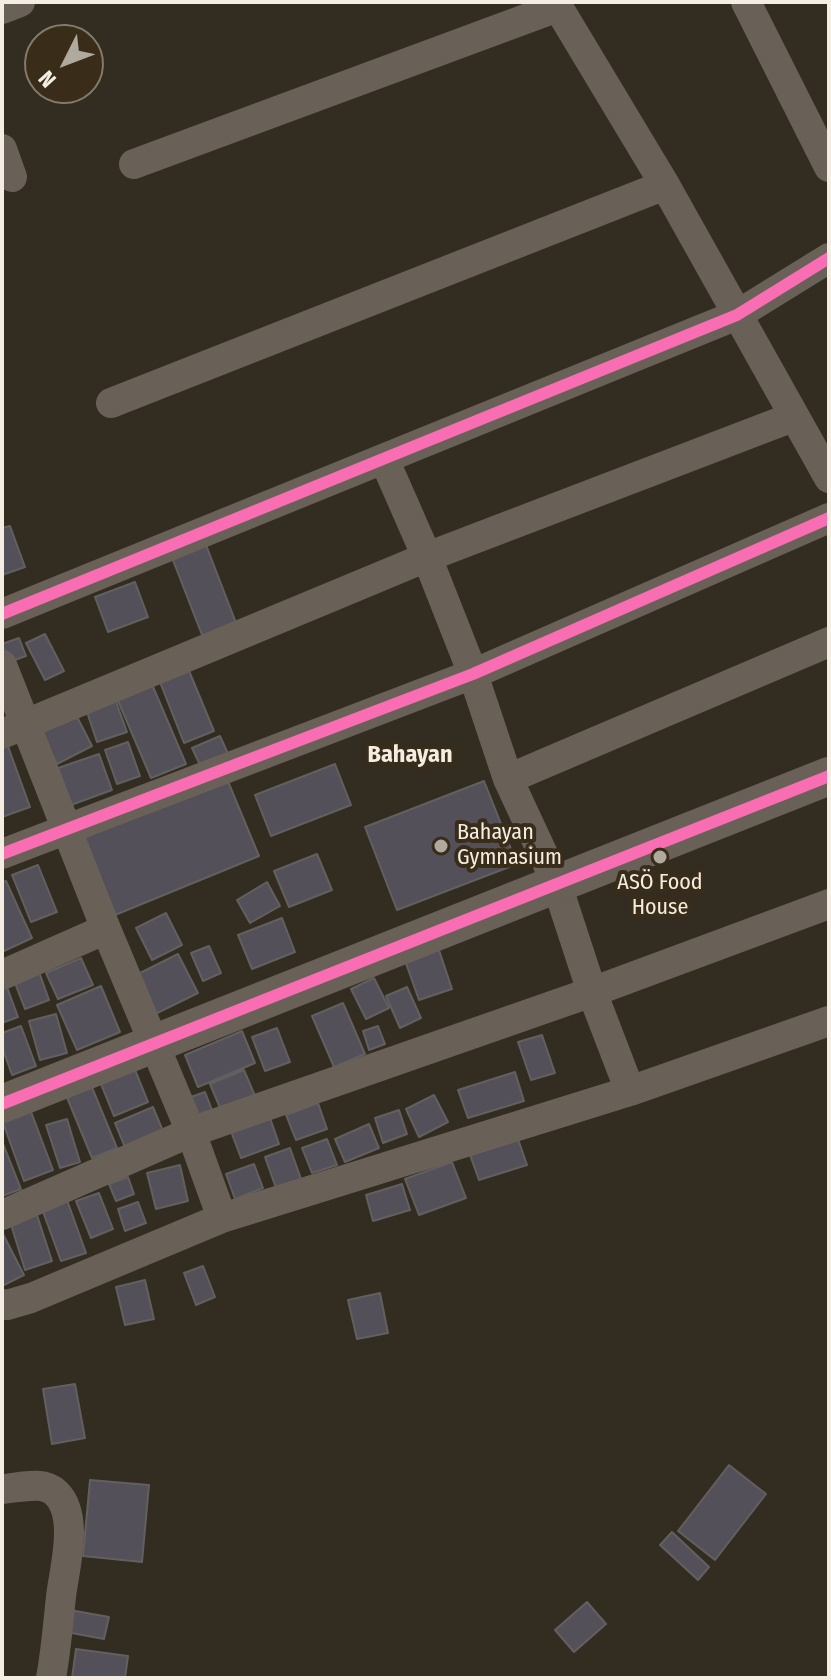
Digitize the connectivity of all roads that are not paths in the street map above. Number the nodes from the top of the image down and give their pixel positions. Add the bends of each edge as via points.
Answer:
1 (20, 2) edge
2 (746, 2) edge
3 (556, 4) edge
4 (2, 9) edge
5 (134, 164) dead end
6 (829, 167) edge
7 (665, 185) junction
8 (829, 258) edge
9 (737, 315) junction
10 (111, 403) dead end
11 (793, 417) junction
12 (384, 459) junction
13 (829, 478) edge
14 (829, 518) edge
15 (427, 557) junction
16 (2, 614) edge
17 (829, 642) edge
18 (2, 665) edge
19 (473, 674) junction
20 (14, 729) edge
21 (829, 776) edge
22 (508, 779) junction
23 (68, 829) junction
24 (2, 854) edge
25 (556, 882) junction
26 (829, 904) edge
27 (106, 929) junction
28 (2, 975) edge
29 (592, 992) junction
30 (829, 1021) edge
31 (155, 1045) junction
32 (630, 1091) junction
33 (2, 1104) edge
34 (191, 1132) junction
35 (2, 1215) edge
36 (222, 1218) junction
37 (2, 1304) edge
38 (2, 1489) edge
39 (51, 1678) edge

1 - 4 street
2 - 6 street
3 - 5 street
3 - 7 street
7 - 9 street
7 - 10 street
8 - 9 street
9 - 11 street
9 - 12 street
11 - 13 street
11 - 15 street
12 - 15 street
12 - 16 street
14 - 19 street
15 - 19 street
15 - 20 street
17 - 22 street
18 - 20 street
19 - 22 street
19 - 23 street
20 - 23 street
21 - 25 street
22 - 25 street
23 - 24 street
23 - 27 street
25 - 29 street
25 - 31 street
26 - 29 street
27 - 28 street
27 - 31 street
29 - 32 street
29 - 34 street
30 - 32 street
31 - 33 street
31 - 34 street
32 - 36 street
34 - 35 street
34 - 36 street
36 - 37 street via 31,1298
38 - 39 street via 40,1485 55,1492 68,1520

